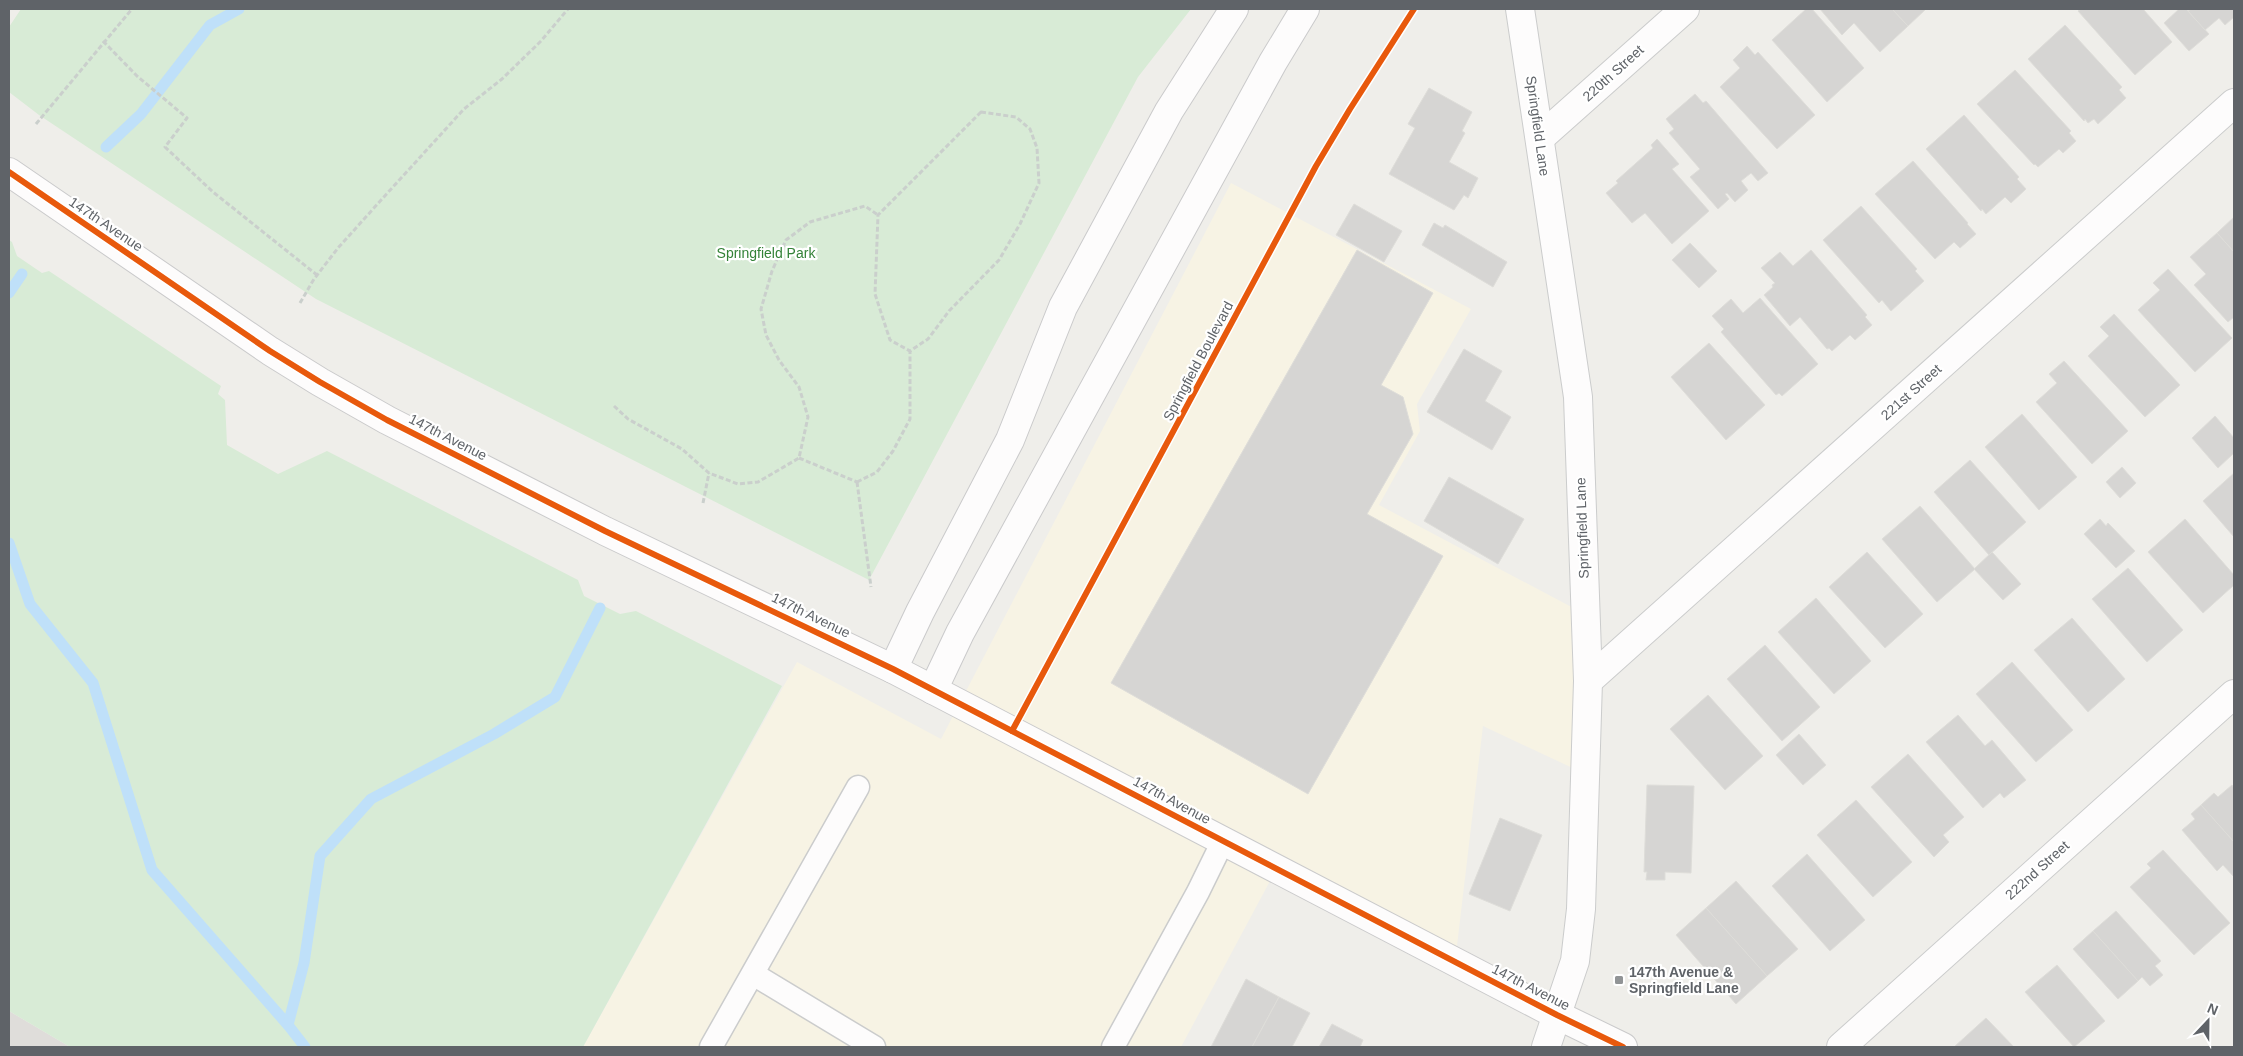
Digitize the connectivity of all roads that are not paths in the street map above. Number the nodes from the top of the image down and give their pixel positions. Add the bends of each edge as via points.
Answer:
1 (1234, 9) edge
2 (1305, 9) edge
3 (1520, 9) edge
4 (1685, 9) edge
5 (2234, 103) edge
6 (1540, 138) junction
7 (9, 172) edge
8 (893, 669) junction
9 (1588, 681) junction
10 (933, 690) junction
11 (2234, 694) edge
12 (858, 787) dead end
13 (1223, 841) junction
14 (753, 974) junction
15 (1557, 1015) junction
16 (711, 1047) edge
17 (874, 1047) edge
18 (1113, 1047) edge
19 (1546, 1047) edge
20 (1623, 1047) edge
21 (1840, 1047) edge

1 - 8 street via 1169,111 1063,307 1010,440
2 - 10 street via 960,633
3 - 6 street, Springfield Lane
4 - 6 street, 220th Street
5 - 9 street, 221st Street
6 - 9 street, Springfield Lane via 1578,397
7 - 8 street, 147th Avenue via 262,346 328,387 521,489
8 - 10 street, 147th Avenue
9 - 15 street, Springfield Lane via 1581,910 1575,961
10 - 13 street, 147th Avenue
11 - 21 street, 222nd Street
12 - 14 lane
13 - 15 street, 147th Avenue
13 - 18 lane
14 - 16 lane
14 - 17 lane
15 - 19 street, Springfield Lane
15 - 20 street, 147th Avenue

